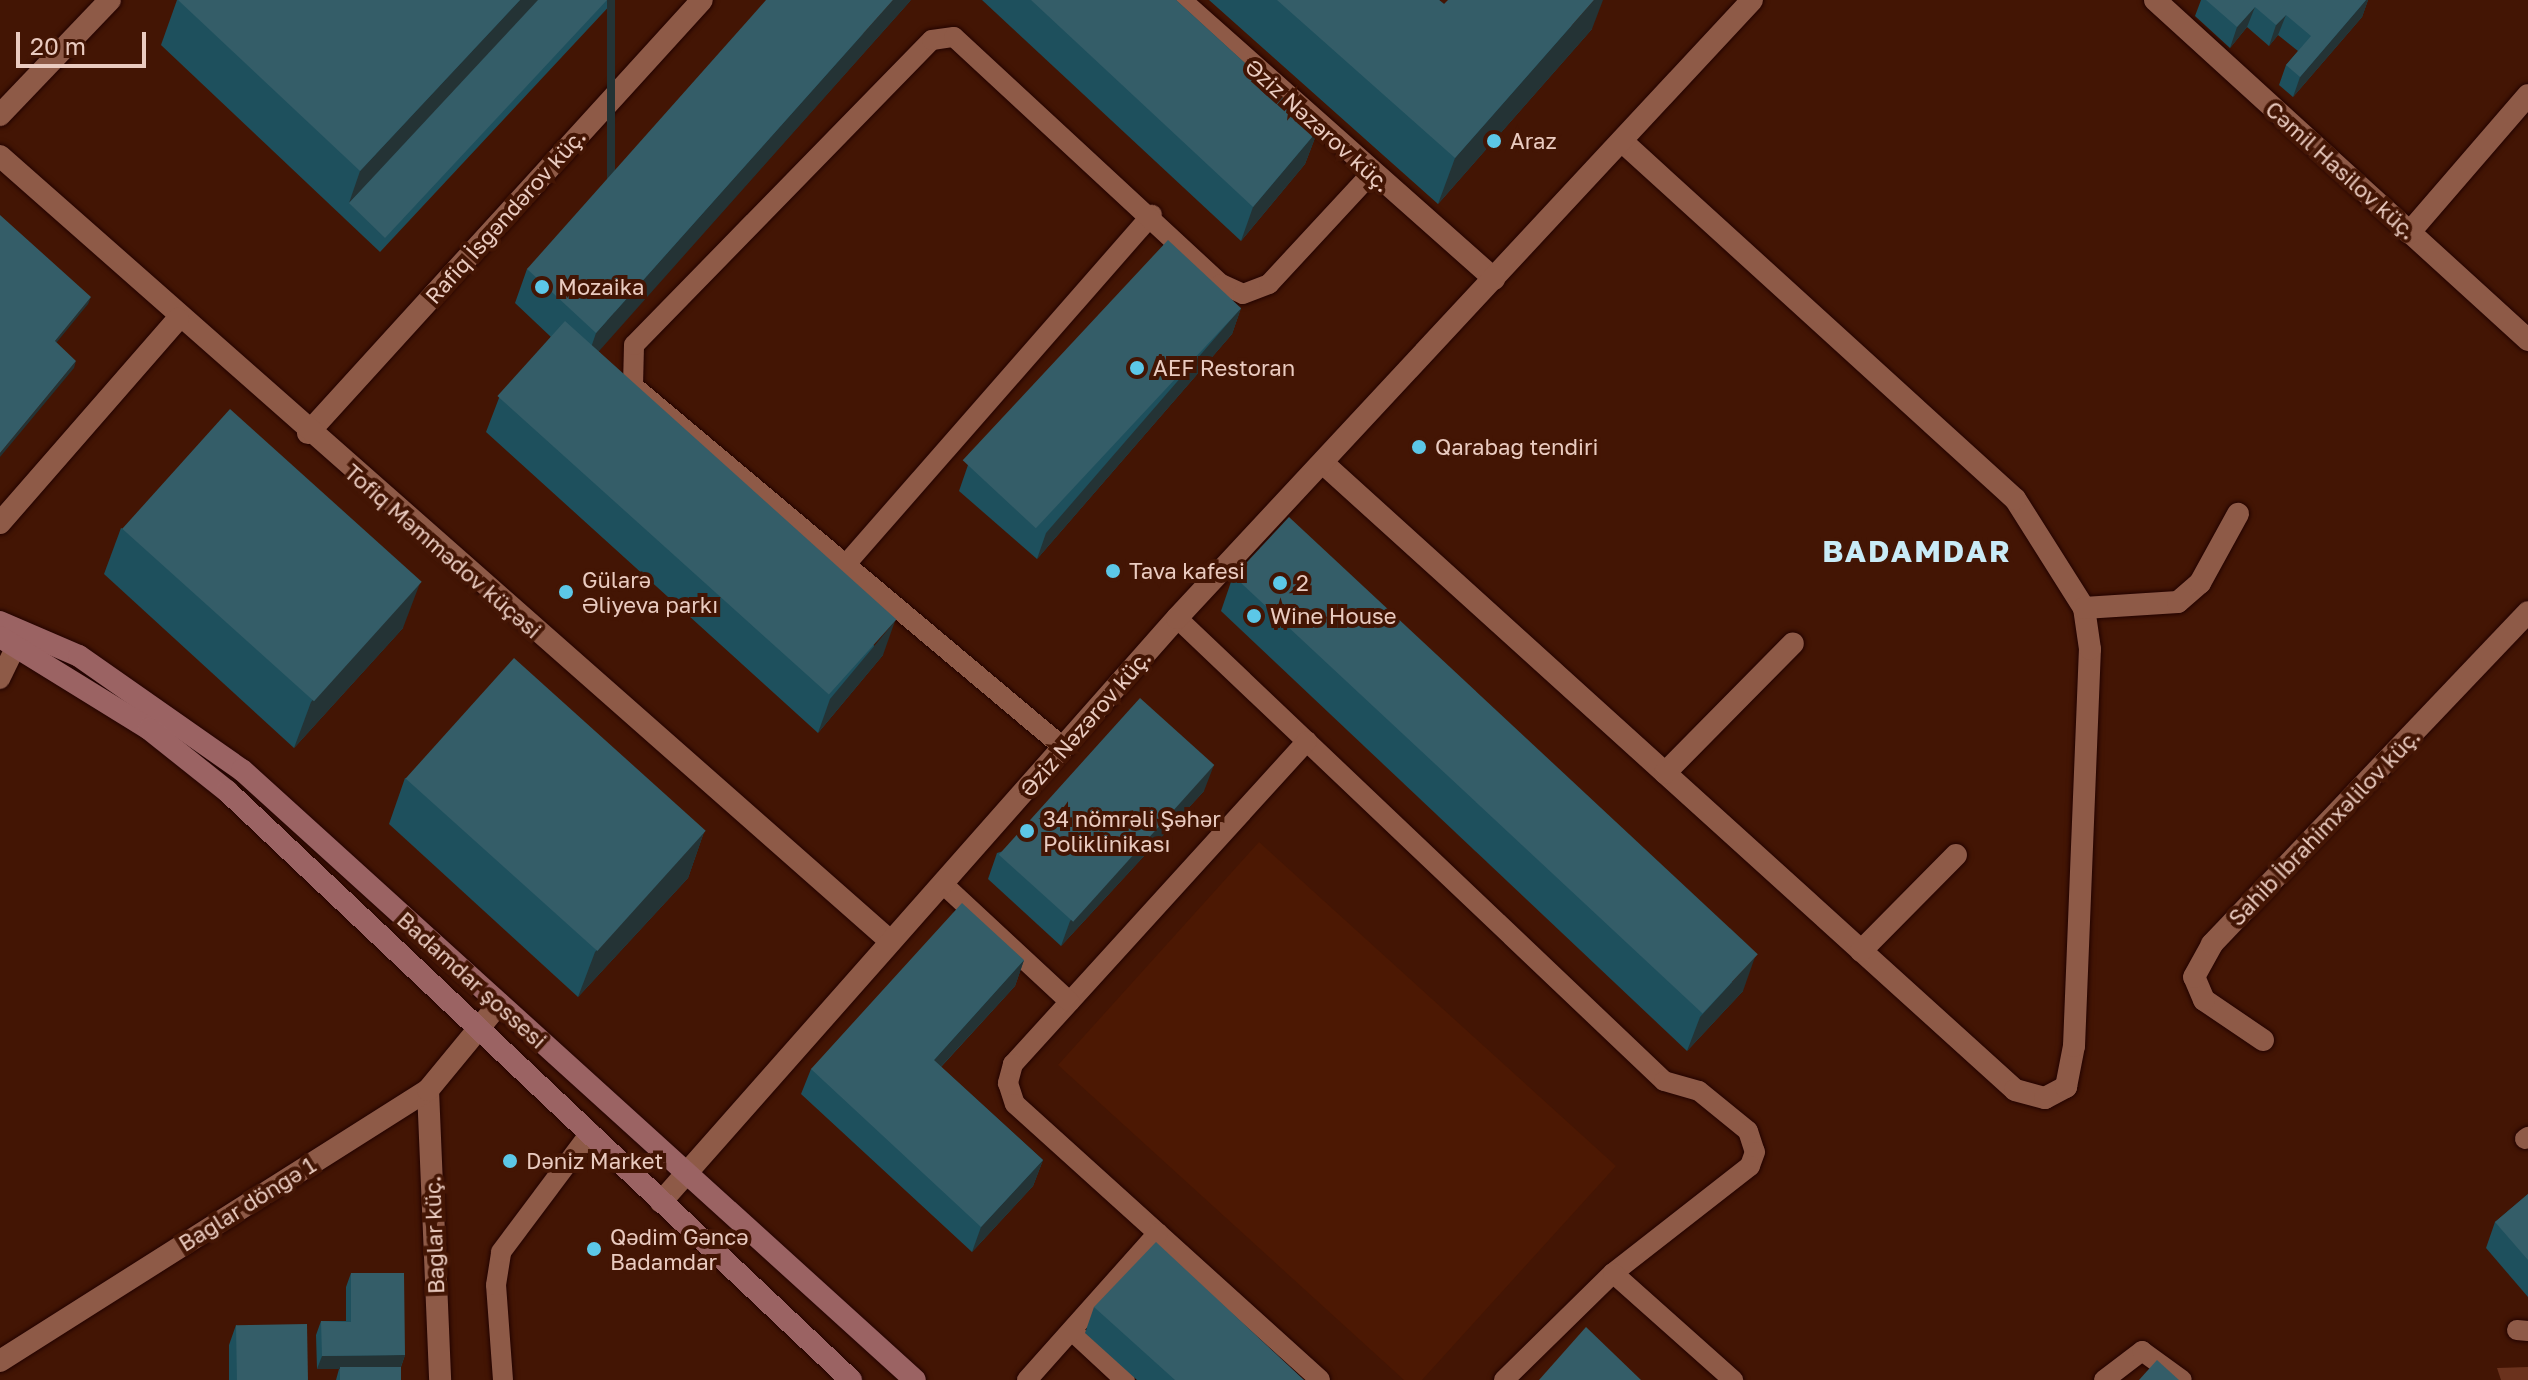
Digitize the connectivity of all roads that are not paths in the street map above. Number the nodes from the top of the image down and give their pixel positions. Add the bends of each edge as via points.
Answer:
1 (110, 0) edge
2 (702, 0) edge
3 (1180, 0) edge
4 (1752, 0) edge
5 (2166, 4) edge
6 (2528, 95) edge
7 (0, 115) edge
8 (1625, 144) junction
9 (0, 156) edge
10 (1371, 174) junction
11 (1152, 214) junction
12 (2409, 233) junction
13 (1494, 279) junction
14 (178, 319) junction
15 (2528, 340) edge
16 (308, 433) junction
17 (1324, 464) junction
18 (2238, 514) dead end
19 (0, 523) edge
20 (847, 563) junction
21 (2084, 608) junction
22 (2528, 612) edge
23 (1177, 618) junction
24 (0, 622) edge
25 (8, 643) edge
26 (1793, 643) dead end
27 (0, 679) edge
28 (1307, 741) junction
29 (1064, 748) junction
30 (1665, 773) junction
31 (1956, 855) dead end
32 (943, 884) junction
33 (889, 940) junction
34 (1861, 951) junction
35 (1070, 1002) junction
36 (499, 1004) junction
37 (477, 1029) junction
38 (2263, 1040) dead end
39 (428, 1090) junction
40 (590, 1133) junction
41 (686, 1174) junction
42 (661, 1202) junction
43 (1158, 1233) junction
44 (1613, 1273) junction
45 (1072, 1331) junction
46 (0, 1361) edge
47 (440, 1380) edge
48 (503, 1380) edge
49 (851, 1380) edge
50 (915, 1380) edge
51 (1027, 1380) edge
52 (1125, 1380) edge
53 (1320, 1380) edge
54 (1504, 1380) edge
55 (1733, 1380) edge
56 (2104, 1380) edge
57 (2182, 1380) edge

1 - 7 street
2 - 16 street, Rafiq İsgəndərov küç.
3 - 10 street, Əziz Nəzərov küç.
4 - 8 street, Əziz Nəzərov küç.
5 - 12 street, Cəmil Hasilov küç.
6 - 12 street
8 - 13 street, Əziz Nəzərov küç.
8 - 21 street via 2015,499
9 - 14 street, Tofiq Məmmədov küçəsi
10 - 11 lane via 1269,284 1243,294 1221,284
10 - 13 street, Əziz Nəzərov küç.
11 - 20 lane
11 - 20 lane via 954,37 932,40 634,345 633,386
12 - 15 street, Cəmil Hasilov küç.
13 - 17 street, Əziz Nəzərov küç.
14 - 16 street, Tofiq Məmmədov küçəsi
14 - 19 street
16 - 33 street, Tofiq Məmmədov küçəsi
17 - 23 street, Əziz Nəzərov küç.
17 - 30 street
18 - 21 street via 2200,583 2178,602
20 - 29 lane
21 - 34 street via 2090,649 2074,1046 2066,1087 2045,1098 2015,1090
22 - 38 street, Sahib İbrahimxəlilov küç. via 2212,944 2194,977 2204,1000
23 - 28 lane
23 - 29 street, Əziz Nəzərov küç.
24 - 36 main road, Badamdar şossesi via 79,656 168,713 242,770
25 - 27 lane
25 - 37 main road, Badamdar şossesi via 149,729 227,791
26 - 30 street
28 - 35 lane
28 - 44 lane via 1664,1081 1699,1091 1748,1131 1755,1152 1750,1166
29 - 32 street, Əziz Nəzərov küç.
30 - 34 street
31 - 34 street
32 - 33 street, Əziz Nəzərov küç.
32 - 35 lane
33 - 41 street, Əziz Nəzərov küç.
35 - 43 lane via 1013,1064 1008,1083 1015,1104
36 - 37 street, Bağlar döngə 1
36 - 41 main road, Badamdar şossesi
37 - 39 street, Bağlar döngə 1
37 - 40 main road, Badamdar şossesi
39 - 46 street, Bağlar döngə 1
39 - 47 street, Bağlar küç.
40 - 42 main road, Badamdar şossesi
40 - 48 lane via 501,1252 496,1285
41 - 42 street, Əziz Nəzərov küç.
41 - 50 main road, Badamdar şossesi
42 - 49 main road, Badamdar şossesi
43 - 45 lane
43 - 53 lane
44 - 54 lane
44 - 55 lane
45 - 51 lane
45 - 52 lane
56 - 57 lane via 2142,1351

